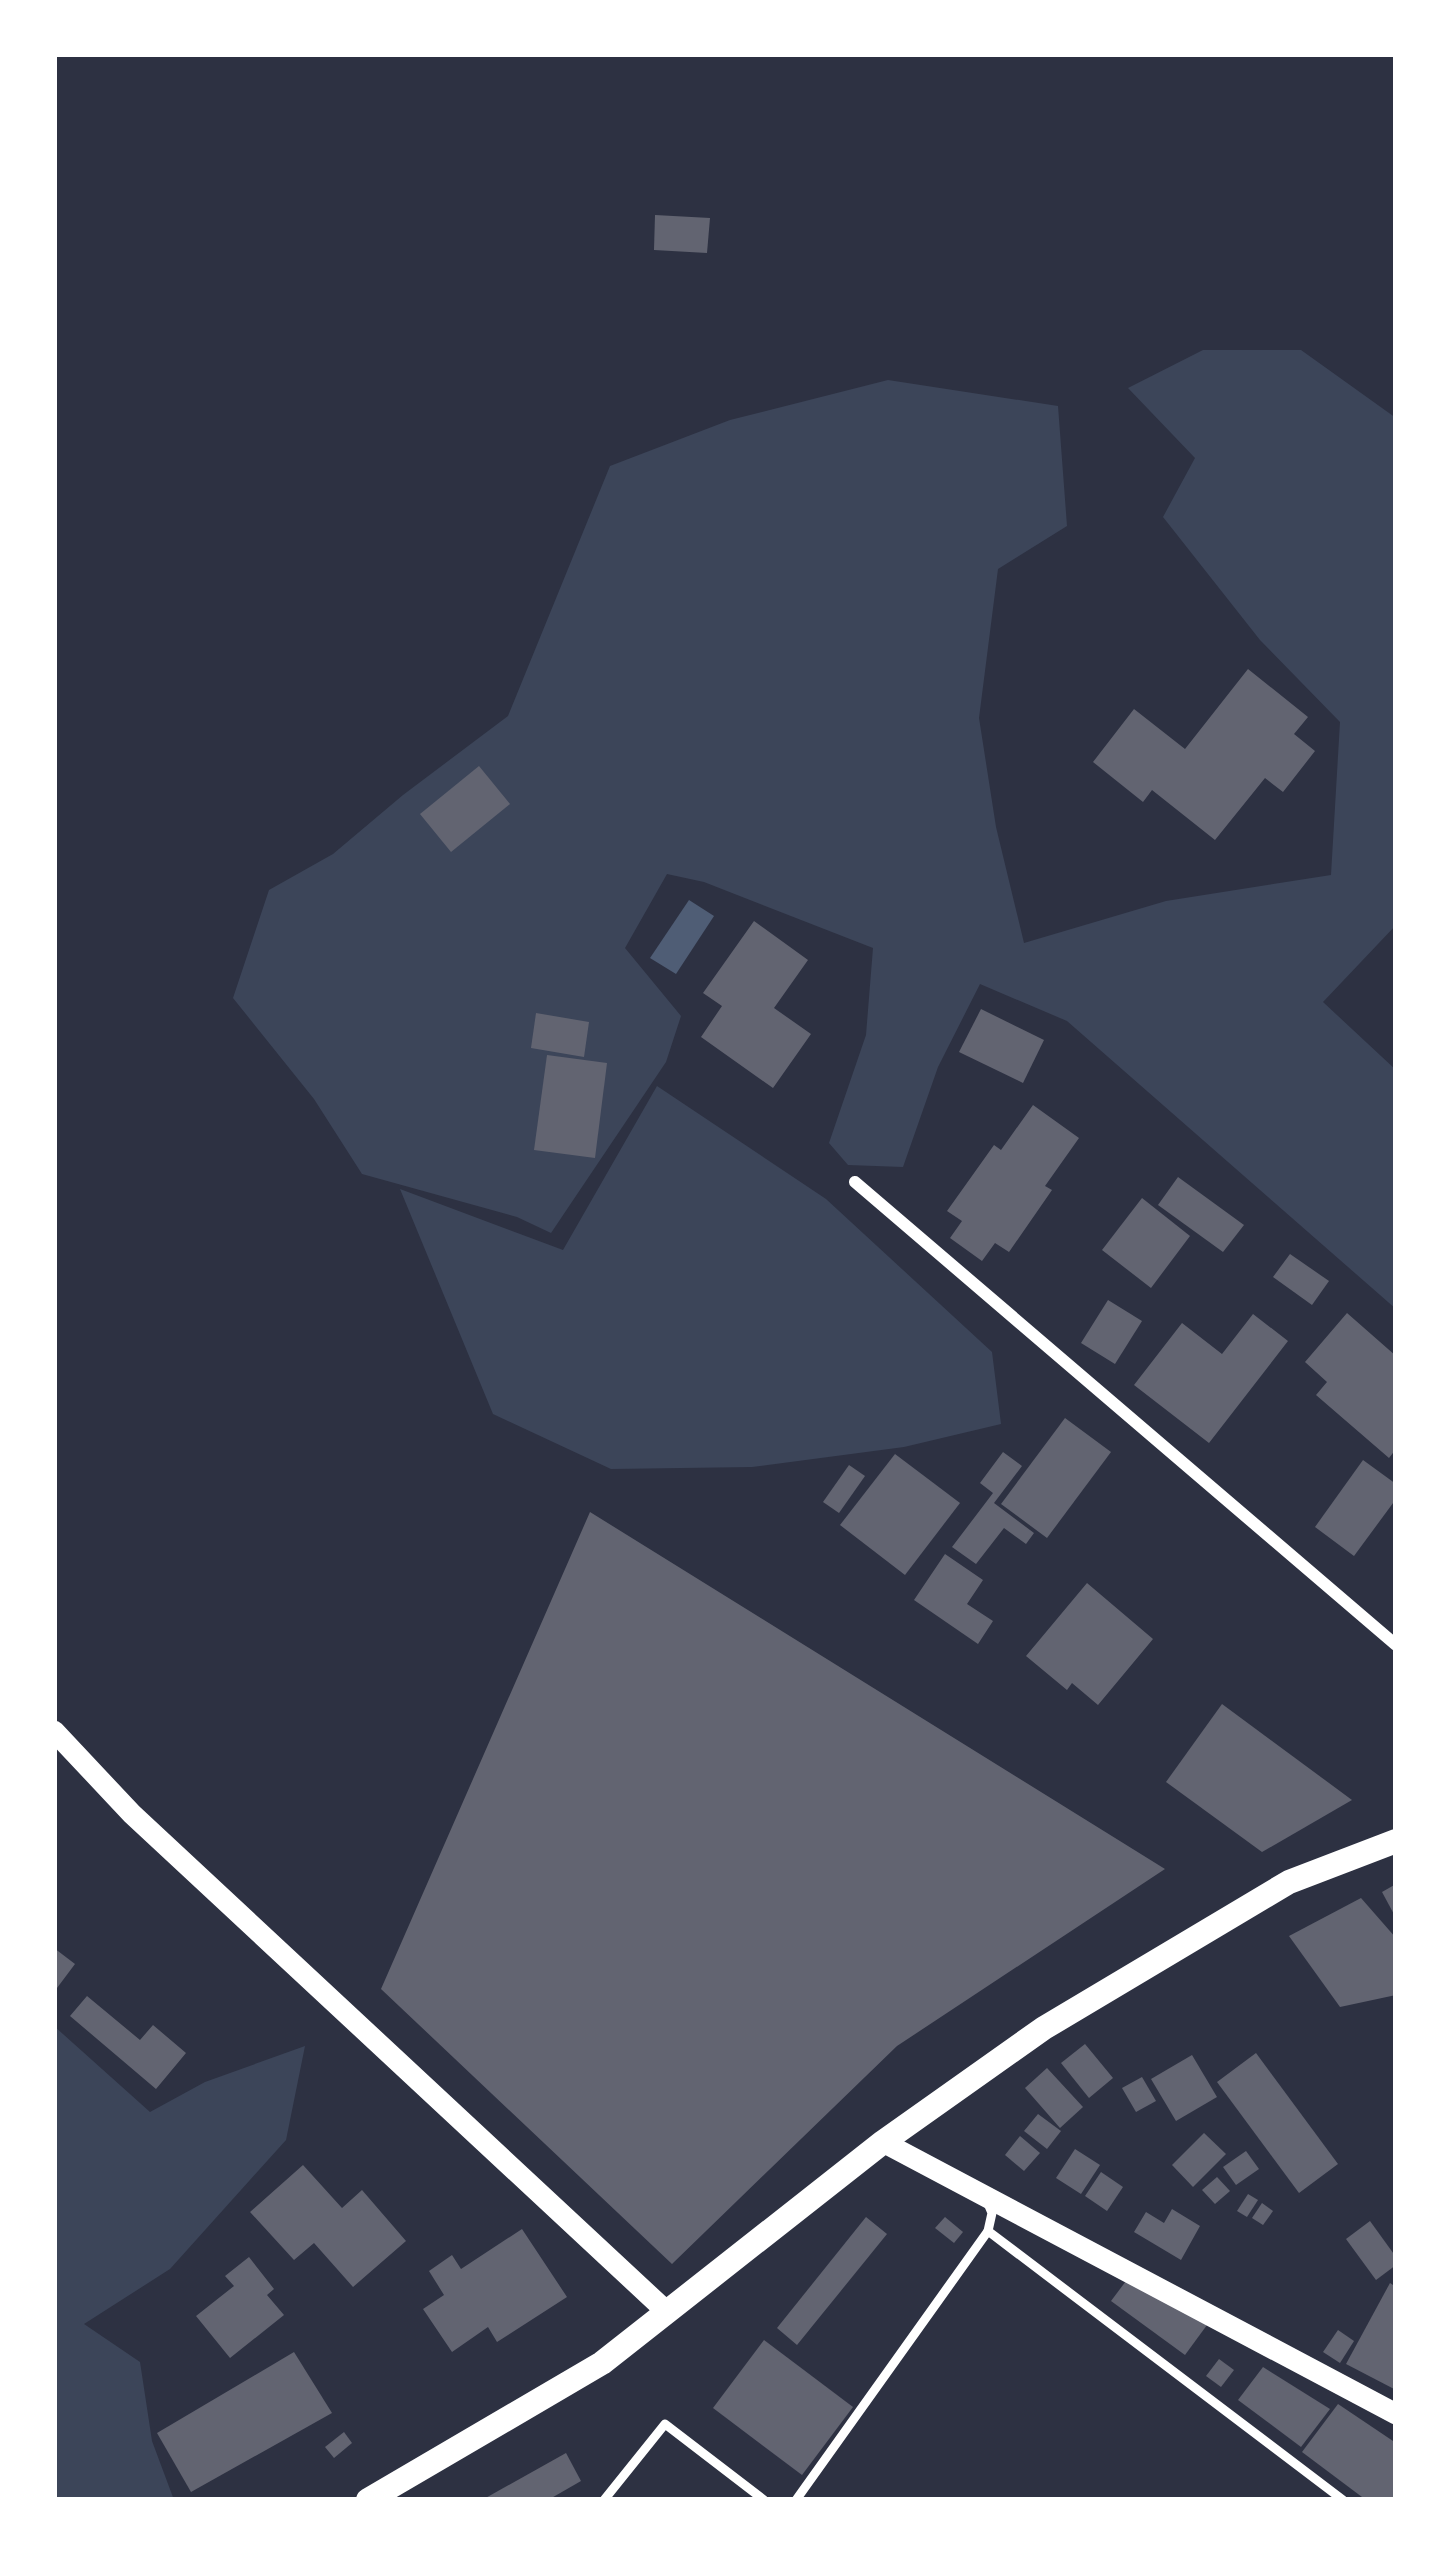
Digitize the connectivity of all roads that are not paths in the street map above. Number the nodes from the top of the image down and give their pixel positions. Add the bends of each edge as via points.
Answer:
1 (855, 1182) dead end
2 (1396, 1645) edge
3 (54, 1731) edge
4 (1396, 1841) edge
5 (883, 2142) junction
6 (985, 2196) junction
7 (988, 2231) junction
8 (667, 2312) junction
9 (1396, 2414) edge
10 (368, 2500) edge
11 (604, 2500) edge
12 (764, 2500) edge
13 (796, 2500) edge
14 (1343, 2500) edge

1 - 2 street
3 - 8 street via 132,1814
4 - 5 main road via 1289,1882 1044,2028
5 - 6 street
5 - 8 main road
6 - 7 lane
6 - 9 street
7 - 13 lane
7 - 14 lane
8 - 10 main road via 602,2363
11 - 12 lane via 665,2424

